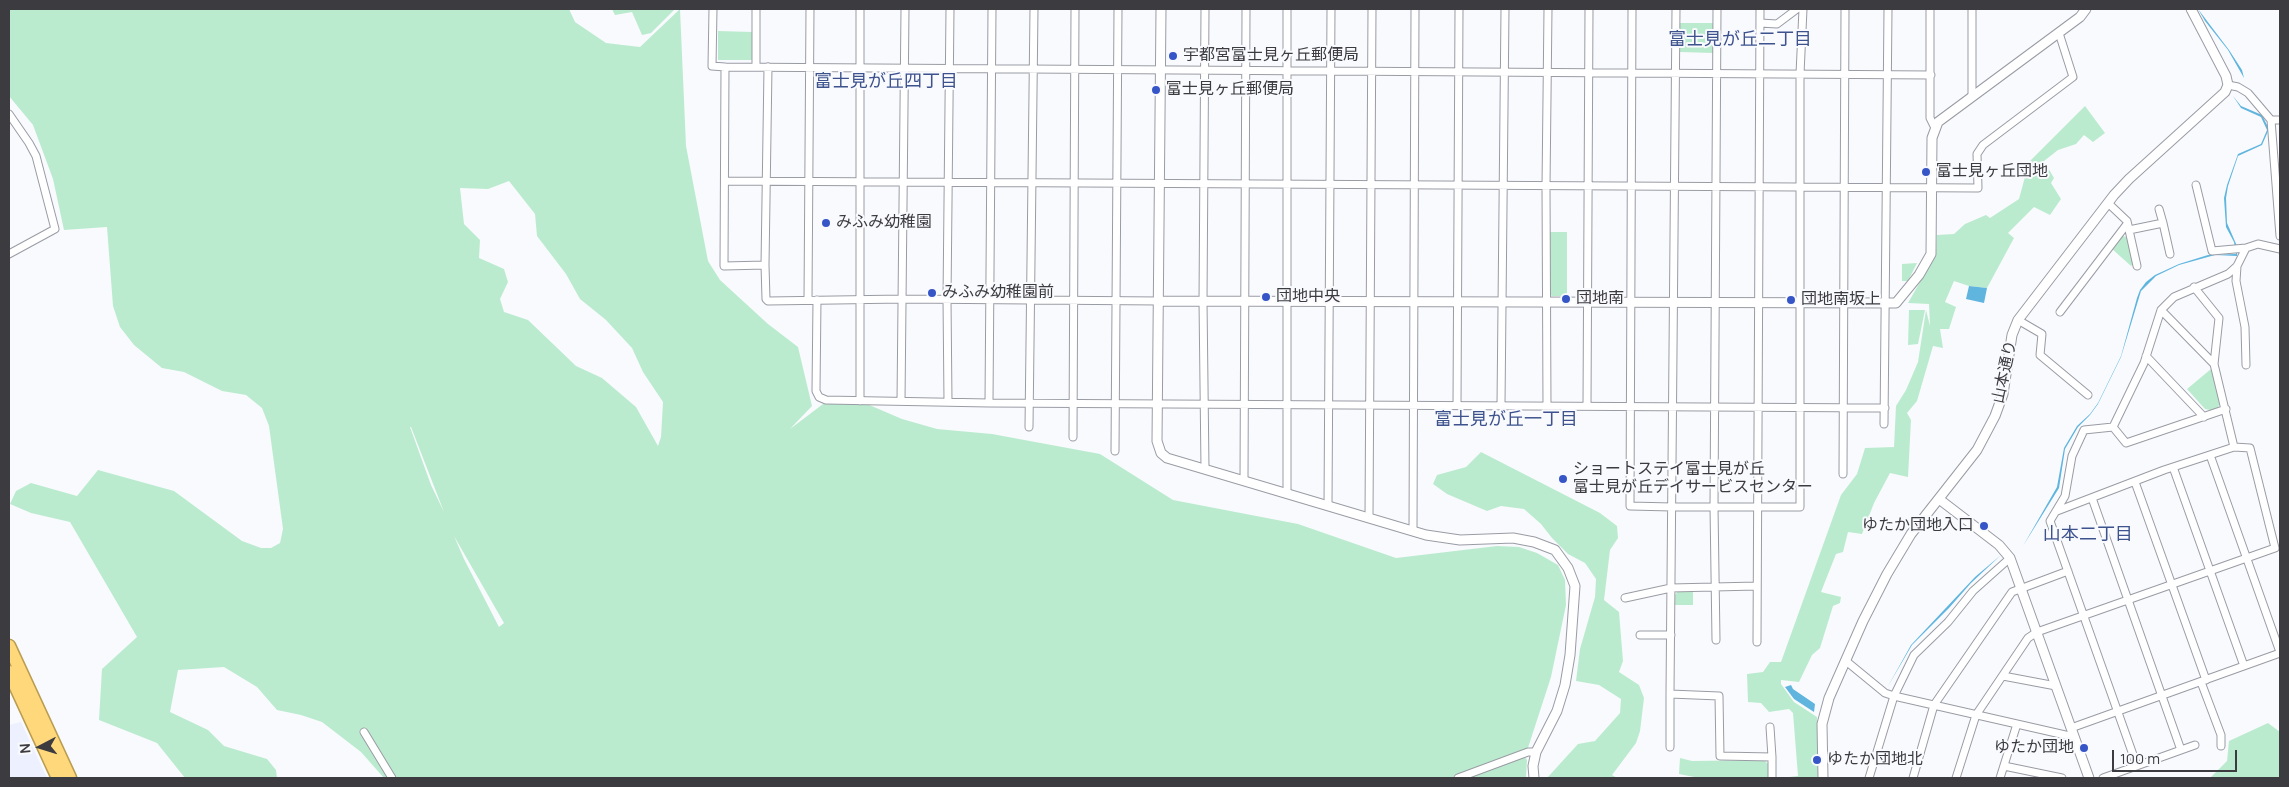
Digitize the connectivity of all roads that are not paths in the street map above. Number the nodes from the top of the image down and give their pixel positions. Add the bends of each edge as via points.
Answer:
1 (713, 9) edge
2 (756, 9) edge
3 (810, 9) edge
4 (860, 9) edge
5 (905, 9) edge
6 (950, 9) edge
7 (992, 9) edge
8 (1034, 9) edge
9 (1075, 9) edge
10 (1118, 9) edge
11 (1161, 9) edge
12 (1205, 9) edge
13 (1246, 9) edge
14 (1288, 9) edge
15 (1331, 9) edge
16 (1372, 9) edge
17 (1415, 9) edge
18 (1459, 9) edge
19 (1505, 9) edge
20 (1548, 9) edge
21 (1589, 9) edge
22 (1632, 9) edge
23 (1676, 9) edge
24 (1717, 9) edge
25 (1760, 9) edge
26 (1797, 9) edge
27 (1803, 9) edge
28 (1845, 9) edge
29 (1888, 9) edge
30 (1930, 9) edge
31 (1972, 9) edge
32 (2086, 9) edge
33 (2191, 9) edge
34 (1760, 23) junction
35 (2059, 33) junction
36 (725, 67) junction
37 (756, 67) junction
38 (768, 67) junction
39 (810, 68) junction
40 (859, 68) junction
41 (904, 68) junction
42 (950, 69) junction
43 (992, 70) junction
44 (1033, 70) junction
45 (1074, 70) junction
46 (1118, 70) junction
47 (1160, 71) junction
48 (1205, 71) junction
49 (1288, 71) junction
50 (1245, 72) junction
51 (1330, 72) junction
52 (1370, 72) junction
53 (1415, 72) junction
54 (1459, 72) junction
55 (1505, 72) junction
56 (1547, 73) junction
57 (1588, 73) junction
58 (1632, 73) junction
59 (1676, 74) junction
60 (1716, 74) junction
61 (1760, 74) junction
62 (1800, 74) junction
63 (1845, 75) junction
64 (1888, 75) junction
65 (1931, 75) junction
66 (2228, 85) junction
67 (1972, 97) junction
68 (9, 114) edge
69 (2271, 120) junction
70 (2280, 120) edge
71 (1935, 128) junction
72 (725, 181) junction
73 (766, 182) junction
74 (809, 182) junction
75 (859, 182) junction
76 (904, 182) junction
77 (948, 183) junction
78 (991, 183) junction
79 (1032, 183) junction
80 (1074, 183) junction
81 (1117, 184) junction
82 (1160, 184) junction
83 (1204, 184) junction
84 (1244, 184) junction
85 (1287, 185) junction
86 (1330, 185) junction
87 (1372, 185) junction
88 (1414, 185) junction
89 (2196, 185) dead end
90 (1458, 186) junction
91 (1503, 186) junction
92 (1546, 186) junction
93 (1588, 186) junction
94 (1631, 186) junction
95 (1675, 187) junction
96 (1715, 187) junction
97 (1759, 187) junction
98 (1800, 188) junction
99 (1843, 188) junction
100 (1887, 188) junction
101 (1932, 188) junction
102 (2108, 203) junction
103 (2159, 209) dead end
104 (2163, 223) junction
105 (2128, 227) junction
106 (2280, 236) edge
107 (2246, 248) junction
108 (2280, 249) edge
109 (9, 254) edge
110 (2170, 254) dead end
111 (765, 265) junction
112 (2137, 266) dead end
113 (2237, 266) junction
114 (2194, 287) junction
115 (859, 299) junction
116 (903, 299) junction
117 (947, 299) junction
118 (808, 300) junction
119 (817, 300) junction
120 (990, 300) junction
121 (1032, 300) junction
122 (1073, 300) junction
123 (1116, 301) junction
124 (1160, 301) junction
125 (1203, 302) junction
126 (1245, 302) junction
127 (1287, 302) junction
128 (1329, 302) junction
129 (1371, 302) junction
130 (1414, 302) junction
131 (1458, 302) junction
132 (1502, 302) junction
133 (1546, 303) junction
134 (1588, 303) junction
135 (1631, 303) junction
136 (1674, 303) junction
137 (1716, 303) junction
138 (1759, 304) junction
139 (1800, 304) junction
140 (1843, 304) junction
141 (1886, 304) junction
142 (2161, 310) junction
143 (2060, 312) dead end
144 (2018, 320) junction
145 (2146, 356) junction
146 (2214, 364) junction
147 (2246, 365) dead end
148 (2088, 394) dead end
149 (860, 401) junction
150 (901, 401) junction
151 (948, 402) junction
152 (989, 403) junction
153 (1030, 403) junction
154 (1072, 403) junction
155 (1114, 403) junction
156 (1158, 403) junction
157 (1204, 404) junction
158 (1244, 404) junction
159 (1288, 404) junction
160 (1328, 404) junction
161 (1370, 404) junction
162 (1414, 405) junction
163 (1457, 405) junction
164 (1501, 405) junction
165 (1547, 406) junction
166 (1587, 406) junction
167 (1630, 406) junction
168 (1673, 407) junction
169 (1716, 407) junction
170 (1758, 407) junction
171 (1800, 408) junction
172 (1843, 408) junction
173 (1885, 408) junction
174 (2226, 409) junction
175 (2204, 417) junction
176 (1884, 424) dead end
177 (1030, 427) dead end
178 (2113, 427) junction
179 (1073, 437) dead end
180 (2234, 447) junction
181 (1115, 451) dead end
182 (2210, 455) junction
183 (2174, 467) junction
184 (1205, 469) junction
185 (1843, 474) dead end
186 (1244, 481) junction
187 (2135, 482) junction
188 (1287, 494) junction
189 (2092, 498) junction
190 (1939, 499) junction
191 (1328, 506) junction
192 (1714, 507) junction
193 (1758, 507) junction
194 (1672, 508) junction
195 (2057, 511) junction
196 (1369, 518) junction
197 (1412, 531) junction
198 (2010, 558) junction
199 (2247, 558) junction
200 (2068, 571) junction
201 (2210, 571) junction
202 (2171, 585) junction
203 (1757, 586) junction
204 (1715, 587) junction
205 (2021, 587) junction
206 (1671, 588) junction
207 (1625, 598) dead end
208 (2128, 600) junction
209 (2084, 616) junction
210 (2037, 632) junction
211 (1640, 635) dead end
212 (1671, 635) junction
213 (1716, 640) dead end
214 (1757, 642) dead end
215 (9, 646) edge
216 (2280, 653) edge
217 (1846, 661) junction
218 (2244, 666) junction
219 (9, 672) edge
220 (2003, 676) junction
221 (2204, 681) junction
222 (2056, 686) junction
223 (1670, 694) junction
224 (1894, 696) junction
225 (2161, 696) junction
226 (1934, 705) junction
227 (2118, 712) junction
228 (1976, 715) junction
229 (2017, 724) junction
230 (1770, 727) dead end
231 (364, 732) dead end
232 (2073, 732) junction
233 (2195, 745) dead end
234 (2222, 746) dead end
235 (1670, 747) dead end
236 (2181, 750) junction
237 (1536, 752) junction
238 (1772, 757) junction
239 (2004, 766) junction
240 (2137, 766) junction
241 (58, 778) edge
242 (70, 778) edge
243 (392, 778) edge
244 (1458, 778) edge
245 (1534, 778) edge
246 (1772, 778) edge
247 (1823, 778) edge
248 (1869, 778) edge
249 (1913, 778) edge
250 (1956, 778) edge
251 (2000, 778) edge
252 (2062, 778) edge
253 (2089, 778) edge
254 (2103, 778) edge

1 - 36 street via 712,66
2 - 37 street
3 - 39 street
4 - 40 street
5 - 41 street
6 - 42 street
7 - 43 street
8 - 44 street
9 - 45 street
10 - 46 street
11 - 47 street
12 - 48 street
13 - 50 street
14 - 49 street
15 - 51 street
16 - 52 street
17 - 53 street
18 - 54 street
19 - 55 street
20 - 56 street
21 - 57 street
22 - 58 street
23 - 59 street
24 - 60 street
25 - 34 street
26 - 34 street via 1778,24
27 - 62 street
28 - 63 street
29 - 64 street
30 - 65 street
31 - 67 street
32 - 35 street
33 - 66 street
34 - 61 street
35 - 67 street
35 - 101 street via 2073,77 1983,145 1977,154 1978,188
36 - 37 street
36 - 72 street
37 - 38 street
38 - 39 street
38 - 73 street
39 - 40 street
39 - 74 street
40 - 41 street
40 - 75 street
41 - 42 street
41 - 76 street
42 - 43 street
42 - 77 street
43 - 44 street
43 - 78 street
44 - 45 street
44 - 79 street
45 - 46 street
45 - 80 street
46 - 47 street
46 - 81 street
47 - 48 street
47 - 82 street
48 - 50 street
48 - 83 street
49 - 50 street
49 - 51 street
49 - 85 street
50 - 84 street
51 - 52 street
51 - 86 street
52 - 53 street
52 - 87 street
53 - 54 street
53 - 88 street
54 - 55 street
54 - 90 street
55 - 56 street
55 - 91 street
56 - 57 street
56 - 92 street
57 - 58 street
57 - 93 street
58 - 59 street
58 - 94 street
59 - 60 street
59 - 95 street
60 - 61 street
60 - 96 street
61 - 62 street
61 - 97 street
62 - 63 street
62 - 98 street
63 - 64 street
63 - 99 street
64 - 65 street
64 - 100 street
65 - 71 street via 1930,118
66 - 69 street via 2248,93
66 - 102 street, 山本通り
67 - 71 street via 1938,122
68 - 109 street via 36,156 55,229
69 - 70 street
69 - 106 street
71 - 101 street
72 - 73 street
72 - 111 street via 724,266
73 - 74 street
73 - 111 street
74 - 75 street
74 - 118 street
75 - 76 street
75 - 115 street
76 - 77 street
76 - 116 street
77 - 78 street
77 - 117 street
78 - 79 street
78 - 120 street
79 - 80 street
79 - 121 street
80 - 81 street
80 - 122 street
81 - 82 street
81 - 123 street
82 - 83 street
82 - 124 street
83 - 84 street
83 - 125 street
84 - 85 street
84 - 126 street
85 - 86 street
85 - 127 street
86 - 87 street
86 - 128 street
87 - 88 street
87 - 129 street
88 - 90 street
88 - 130 street
89 - 107 street via 2212,251
90 - 91 street
90 - 131 street
91 - 92 street
91 - 132 street
92 - 93 street
92 - 133 street
93 - 94 street
93 - 134 street
94 - 95 street
94 - 135 street
95 - 96 street
95 - 136 street
96 - 97 street
96 - 137 street
97 - 98 street
97 - 138 street
98 - 99 street
98 - 139 street
99 - 100 street
99 - 140 street
100 - 101 street
100 - 141 street
101 - 141 street via 1932,246 1928,261 1900,300
102 - 105 street
102 - 144 street, 山本通り
103 - 104 street
104 - 105 street
104 - 110 street
105 - 112 street
105 - 143 street
107 - 108 street via 2258,244
107 - 113 street
111 - 118 street via 768,301
113 - 114 street via 2228,274
113 - 147 street
114 - 142 street via 2174,297
114 - 146 street via 2219,318
115 - 116 street
115 - 119 street
115 - 149 street
116 - 117 street
116 - 150 street
117 - 120 street
117 - 151 street
118 - 119 street
119 - 149 street via 816,391 826,400
120 - 121 street
120 - 152 street
121 - 122 street
121 - 153 street
122 - 123 street
122 - 154 street
123 - 124 street
123 - 155 street
124 - 125 street
124 - 156 street
125 - 126 street
125 - 157 street
126 - 127 street
126 - 158 street
127 - 128 street
127 - 159 street
128 - 129 street
128 - 160 street
129 - 130 street
129 - 161 street
130 - 131 street
130 - 162 street
131 - 132 street
131 - 163 street
132 - 133 street
132 - 164 street
133 - 134 street
133 - 165 street
134 - 135 street
134 - 166 street
135 - 136 street
135 - 167 street
136 - 137 street
136 - 168 street
137 - 138 street
137 - 169 street
138 - 139 street
138 - 170 street
139 - 140 street
139 - 171 street
140 - 141 street
140 - 172 street
141 - 173 street
142 - 145 street
142 - 146 street
144 - 148 street via 2042,334 2040,355
144 - 190 street, 山本通り via 2012,335 2004,394 1995,416 1977,450
145 - 175 street
145 - 178 street
146 - 174 street
149 - 150 street
150 - 151 street
151 - 152 street
152 - 153 street
153 - 154 street
153 - 177 street
154 - 155 street
154 - 179 street
155 - 156 street
155 - 181 street
156 - 157 street
156 - 184 street via 1157,441 1161,453 1166,458
157 - 158 street
157 - 184 street
158 - 159 street
158 - 186 street
159 - 160 street
159 - 188 street
160 - 161 street
160 - 191 street
161 - 162 street
161 - 196 street
162 - 163 street
162 - 197 street
163 - 164 street
164 - 165 street
165 - 166 street
166 - 167 street
167 - 168 street
167 - 194 street via 1630,506
168 - 169 street
168 - 194 street
169 - 170 street
169 - 192 street
170 - 171 street
170 - 193 street
171 - 172 street
171 - 193 street via 1800,507
172 - 173 street
172 - 185 street
173 - 176 street
174 - 175 street
174 - 180 street
175 - 178 street via 2126,444
178 - 195 street via 2084,430 2072,456 2065,496
180 - 182 street
180 - 199 street via 2250,448 2275,548
182 - 183 street
182 - 199 street
183 - 187 street
183 - 201 street
184 - 186 street
186 - 188 street
187 - 189 street
187 - 202 street
188 - 191 street
189 - 195 street
189 - 208 street
190 - 198 street via 1999,545
190 - 217 street, 山本通り via 1911,534 1887,574
191 - 196 street
192 - 193 street
192 - 194 street
192 - 204 street
193 - 203 street
194 - 206 street
195 - 200 street via 2050,521
196 - 197 street
197 - 237 street via 1460,540 1513,538 1534,542 1555,550 1568,568 1574,586 1565,685 1557,711
198 - 205 street
198 - 224 street via 1973,591 1948,622 1914,655
199 - 201 street
199 - 216 street
200 - 205 street
200 - 209 street
201 - 202 street
201 - 218 street
202 - 208 street
202 - 221 street
203 - 204 street
203 - 214 street
204 - 206 street
204 - 213 street
205 - 210 street
205 - 226 street via 2012,592
206 - 207 street
206 - 212 street
208 - 209 street
208 - 225 street
209 - 210 street
209 - 227 street
210 - 220 street via 2028,638
210 - 222 street
211 - 212 street
212 - 223 street
215 - 242 highway
216 - 218 street
217 - 224 street via 1885,693
217 - 247 street, 山本通り via 1824,715
218 - 221 street
219 - 241 highway
220 - 222 street
220 - 228 street
221 - 225 street
221 - 234 street
222 - 232 street
223 - 235 street
223 - 238 street via 1719,696 1720,756
224 - 226 street
224 - 248 street
225 - 227 street
225 - 236 street
226 - 228 street
226 - 249 street
227 - 232 street
227 - 240 street
228 - 229 street
228 - 250 street
229 - 232 street
229 - 239 street
230 - 238 street
231 - 243 street
232 - 253 street
233 - 236 street
236 - 240 street
237 - 244 street via 1528,752
237 - 245 street
238 - 246 street
239 - 251 street
239 - 252 street
240 - 254 street

